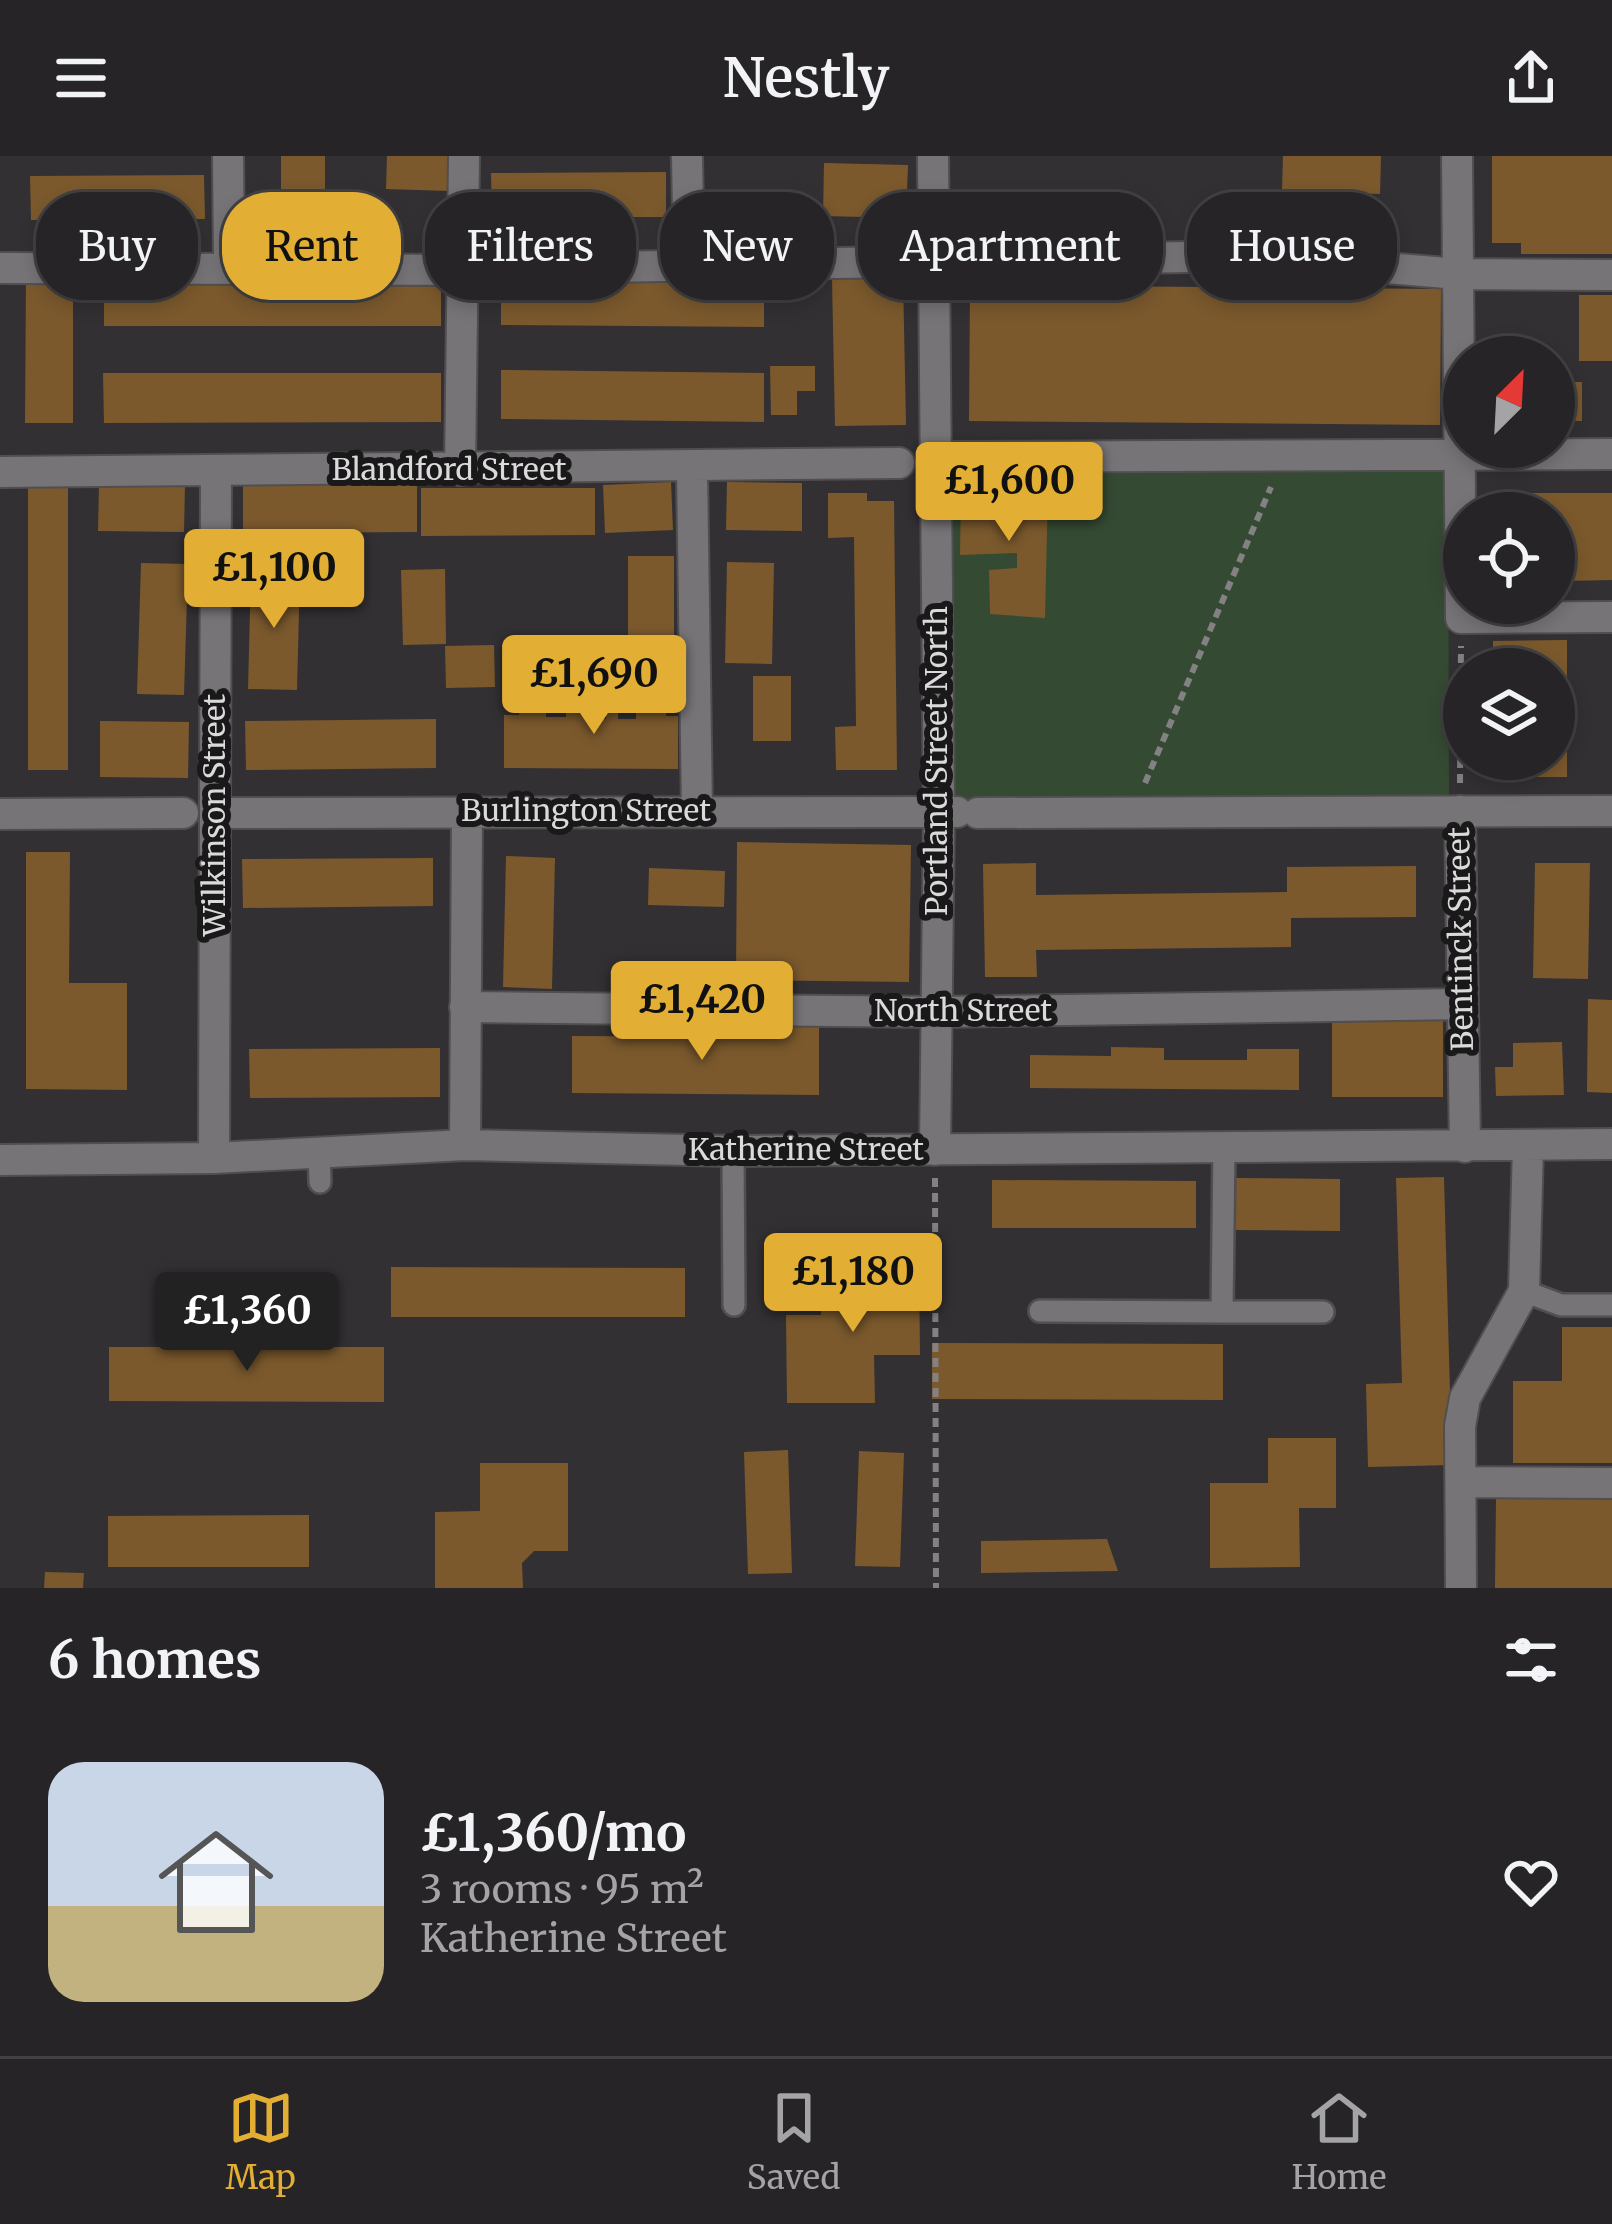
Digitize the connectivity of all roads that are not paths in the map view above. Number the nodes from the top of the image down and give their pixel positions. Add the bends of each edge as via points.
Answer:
1 (228, 156) edge
2 (464, 156) edge
3 (687, 156) edge
4 (932, 156) edge
5 (1457, 156) edge
6 (229, 192) edge
7 (468, 192) edge
8 (688, 192) edge
9 (932, 192) edge
10 (1163, 257) edge
11 (222, 266) edge
12 (0, 268) edge
13 (1458, 274) junction
14 (1612, 275) edge
15 (475, 300) edge
16 (933, 300) edge
17 (1459, 336) edge
18 (1575, 454) edge
19 (1612, 454) edge
20 (1443, 455) edge
21 (936, 457) junction
22 (899, 463) dead end
23 (1460, 468) edge
24 (692, 469) junction
25 (460, 470) junction
26 (216, 471) junction
27 (0, 472) edge
28 (1612, 617) edge
29 (467, 811) junction
30 (697, 811) junction
31 (958, 812) junction
32 (1460, 812) junction
33 (1612, 812) edge
34 (183, 813) dead end
35 (215, 813) junction
36 (0, 814) edge
37 (1462, 1004) junction
38 (465, 1007) junction
39 (937, 1012) junction
40 (1612, 1144) edge
41 (465, 1145) junction
42 (1465, 1147) junction
43 (1528, 1147) junction
44 (1224, 1148) junction
45 (733, 1150) junction
46 (935, 1150) junction
47 (214, 1158) junction
48 (0, 1160) edge
49 (1524, 1291) junction
50 (734, 1305) dead end
51 (1612, 1305) edge
52 (1040, 1311) dead end
53 (1222, 1312) junction
54 (1323, 1312) dead end
55 (1463, 1482) junction
56 (1612, 1483) edge
57 (1461, 1588) edge

1 - 6 street
2 - 7 street
3 - 8 street
4 - 9 street, Portland Street North
5 - 13 street
10 - 13 street
11 - 12 street
13 - 14 street
13 - 17 street
15 - 25 street
16 - 21 street, Portland Street North
18 - 19 street
20 - 21 street
21 - 31 street, Portland Street North
22 - 24 street, Blandford Street
23 - 28 street via 1461,618
24 - 25 street, Blandford Street
24 - 30 street
25 - 26 street, Blandford Street
26 - 27 street, Blandford Street
26 - 35 street, Wilkinson Street
29 - 30 street, Burlington Street
29 - 35 street, Burlington Street
29 - 38 street
30 - 31 street, Burlington Street
31 - 32 street, Burlington Street
31 - 39 street, Portland Street North
32 - 33 street, Burlington Street
32 - 37 street, Bentinck Street
34 - 36 street
35 - 47 street, Wilkinson Street
37 - 39 street, North Street
37 - 42 street, Bentinck Street
38 - 39 street, North Street
38 - 41 street
39 - 46 street, Portland Street North
40 - 43 street, Katherine Street
41 - 45 street, Katherine Street
41 - 47 street, Katherine Street via 320,1167
42 - 43 street, Katherine Street
42 - 44 street, Katherine Street
43 - 49 street
44 - 46 street, Katherine Street
44 - 53 lane
45 - 46 street, Katherine Street
45 - 50 lane
47 - 48 street, Katherine Street
49 - 51 lane via 1561,1305
49 - 55 street via 1465,1398
52 - 53 lane
53 - 54 lane
55 - 56 street
55 - 57 street

